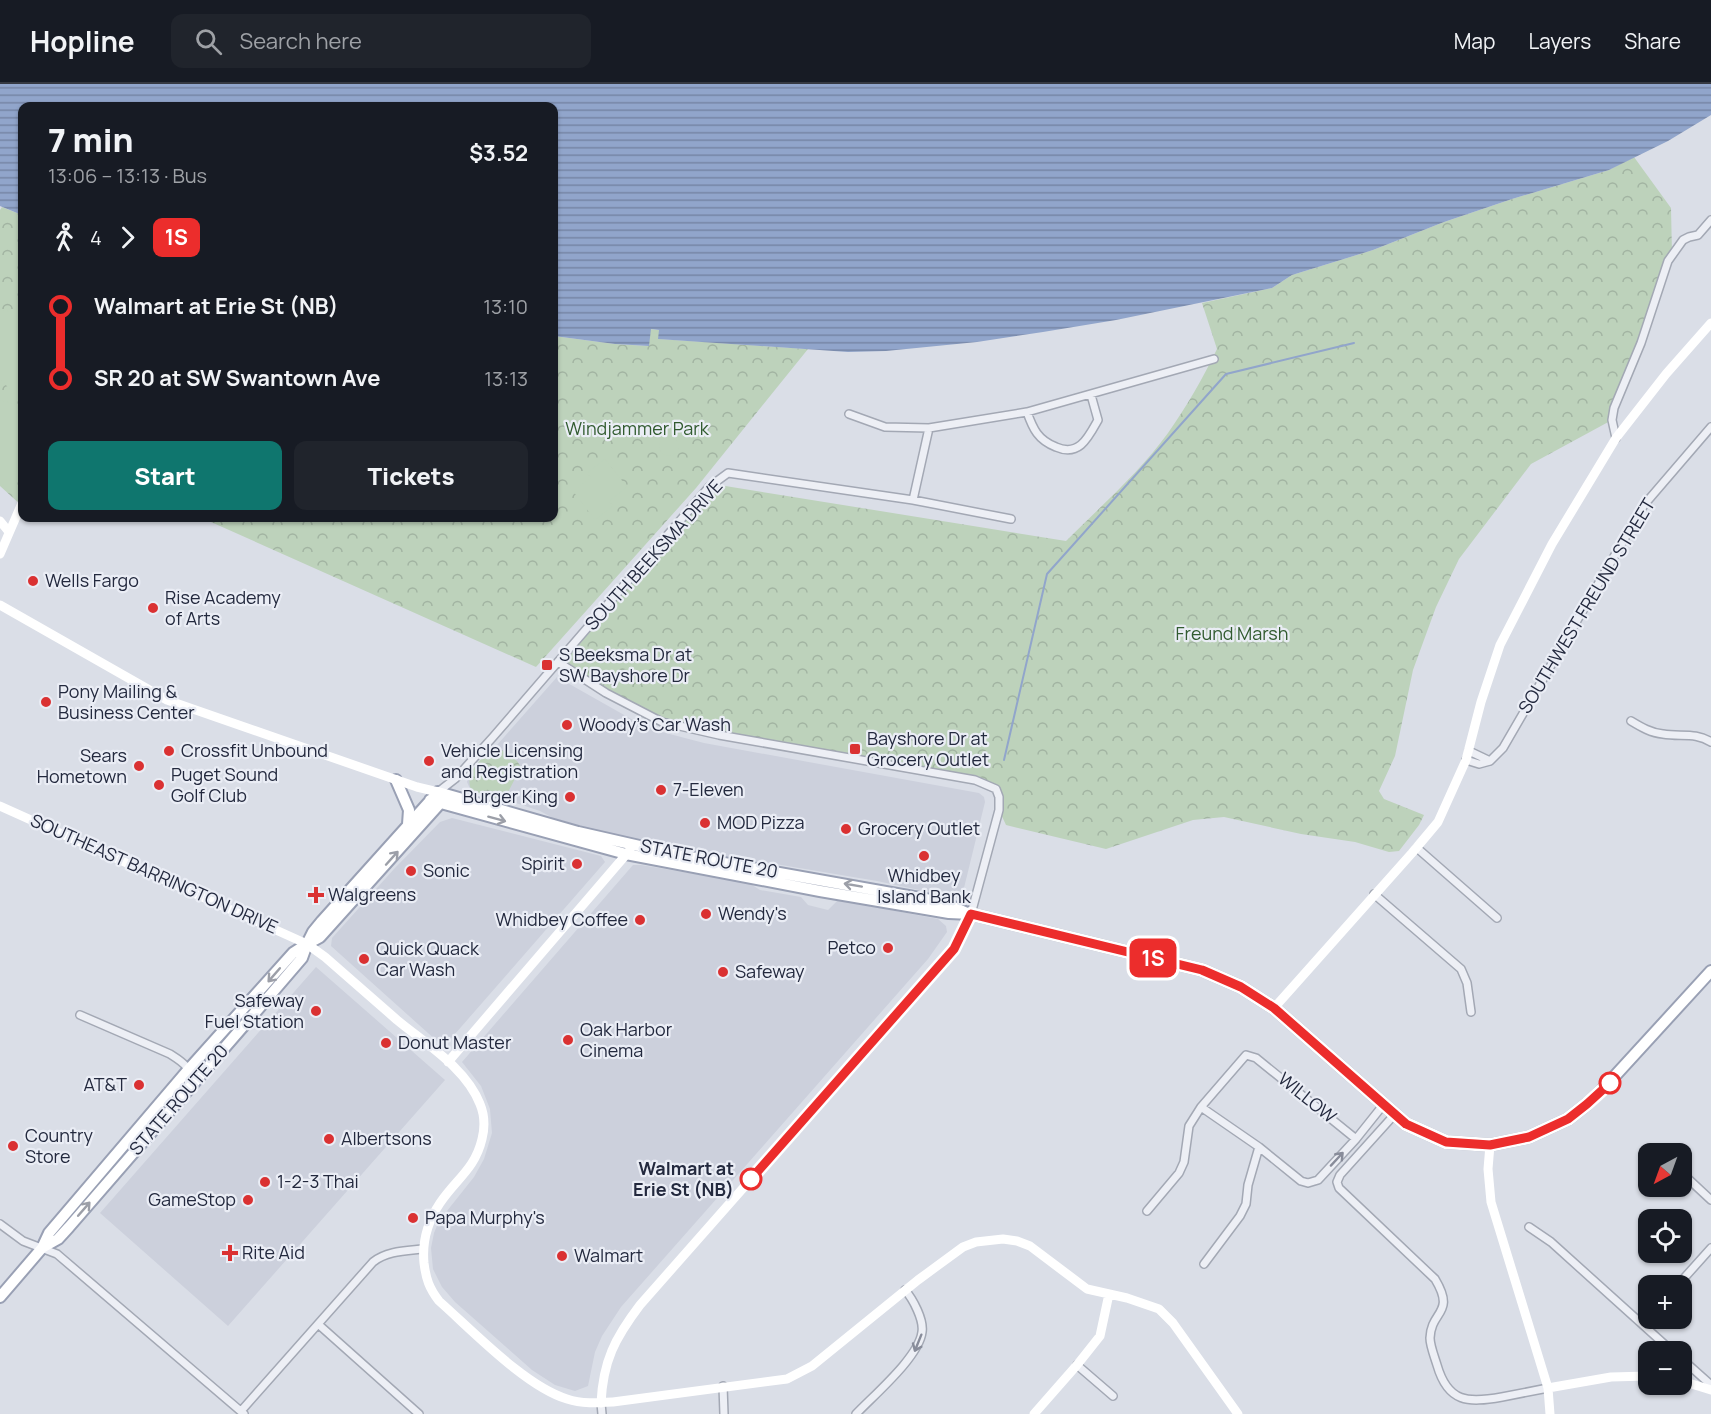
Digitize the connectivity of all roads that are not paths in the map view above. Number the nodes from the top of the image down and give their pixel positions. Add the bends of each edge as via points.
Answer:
1 (1711, 220) edge
2 (1711, 323) edge
3 (1214, 359) dead end
4 (1091, 395) junction
5 (1027, 412) junction
6 (849, 414) dead end
7 (1711, 427) edge
8 (929, 428) junction
9 (1616, 438) junction
10 (913, 500) junction
11 (18, 512) edge
12 (1011, 519) dead end
13 (0, 521) edge
14 (9, 532) junction
15 (0, 554) edge
16 (0, 605) edge
17 (558, 662) junction
18 (1631, 721) dead end
19 (1711, 742) edge
20 (1468, 755) junction
21 (396, 780) junction
22 (439, 797) junction
23 (0, 806) edge
24 (408, 824) junction
25 (640, 846) junction
26 (1417, 848) junction
27 (626, 854) junction
28 (1374, 894) junction
29 (971, 914) junction
30 (1497, 918) dead end
31 (307, 944) junction
32 (1711, 971) edge
33 (1274, 1008) junction
34 (1471, 1012) dead end
35 (80, 1015) dead end
36 (448, 1062) junction
37 (188, 1070) junction
38 (185, 1093) junction
39 (1384, 1104) junction
40 (1201, 1107) junction
41 (1395, 1114) junction
42 (1356, 1138) junction
43 (1490, 1145) junction
44 (1259, 1147) junction
45 (1692, 1182) edge
46 (1711, 1200) edge
47 (1148, 1211) dead end
48 (0, 1224) edge
49 (1529, 1227) dead end
50 (42, 1248) junction
51 (1711, 1248) edge
52 (423, 1249) junction
53 (1204, 1264) dead end
54 (1687, 1275) edge
55 (905, 1290) junction
56 (1109, 1294) junction
57 (0, 1297) edge
58 (1638, 1320) edge
59 (318, 1324) junction
60 (1648, 1329) edge
61 (1661, 1341) edge
62 (1077, 1365) junction
63 (1692, 1368) edge
64 (1638, 1376) edge
65 (1692, 1384) edge
66 (1711, 1385) edge
67 (723, 1386) junction
68 (1548, 1388) junction
69 (1711, 1390) edge
70 (1113, 1396) dead end
71 (602, 1403) junction
72 (242, 1413) edge
73 (419, 1414) edge
74 (602, 1414) edge
75 (724, 1414) edge
76 (856, 1414) edge
77 (1034, 1414) edge
78 (1238, 1414) edge
79 (1550, 1414) edge

1 - 9 street via 1698,235 1680,243 1668,261 1614,408
2 - 9 street
3 - 4 street
4 - 5 street
4 - 5 street via 1098,420 1088,439 1072,450 1045,442 1034,431
5 - 8 street
6 - 8 street via 885,427
7 - 20 street, SOUTHWEST FREUND STREET via 1644,505 1503,748 1490,761
8 - 10 street
9 - 20 street via 1552,544 1500,645
10 - 12 street
10 - 17 street, SOUTH BEEKSMA DRIVE via 728,473 710,487
11 - 14 street
13 - 14 street
14 - 15 street
16 - 21 street via 167,700
17 - 22 street, SOUTH BEEKSMA DRIVE
17 - 29 street via 662,722 975,780 996,789 999,810
18 - 19 street via 1662,734 1701,736
20 - 26 street via 1438,822
21 - 22 street
21 - 24 main road via 410,810
22 - 24 main road, STATE ROUTE 20
22 - 25 main road, STATE ROUTE 20
22 -> 27 main road, STATE ROUTE 20
31 -> 22 main road, STATE ROUTE 20 via 320,937
23 - 31 street, SOUTHEAST BARRINGTON DRIVE
24 - 31 main road, STATE ROUTE 20 via 322,921
25 - 27 street
29 -> 25 main road, STATE ROUTE 20 via 942,902
26 - 28 street
26 - 30 street
27 - 29 main road, STATE ROUTE 20 via 820,891
27 - 36 street
28 - 33 street
28 - 34 street via 1461,969
29 - 33 main road, STATE ROUTE 20 via 1202,970 1241,987
29 - 71 street via 954,949 622,1328 604,1371
31 - 36 street, SOUTHEAST BARRINGTON DRIVE
31 -> 37 main road, STATE ROUTE 20 via 293,953
31 - 38 main road, STATE ROUTE 20 via 302,958
32 - 43 main road, STATE ROUTE 20 via 1602,1090 1568,1119 1529,1137
33 - 39 main road, STATE ROUTE 20
35 - 37 street via 170,1054
36 - 52 street, SOUTHEAST BARRINGTON DRIVE via 475,1093 485,1128 478,1155 432,1218
37 - 38 street
37 - 50 main road, STATE ROUTE 20 via 49,1233
50 -> 38 main road, STATE ROUTE 20 via 58,1239
39 - 41 main road, STATE ROUTE 20
39 - 42 street
40 - 42 street, WILLOW via 1246,1055 1256,1058
40 - 44 street
40 - 47 street via 1189,1126 1179,1173
41 - 43 main road, STATE ROUTE 20 via 1406,1124 1446,1142
41 - 68 street via 1337,1182 1435,1279 1442,1291 1445,1304 1430,1339 1441,1379 1449,1390 1476,1401
44 -> 42 street via 1308,1183 1318,1179
43 - 68 street via 1491,1202
44 - 53 street via 1246,1204
45 - 46 street
48 - 50 street via 23,1241
49 - 58 street
50 - 57 main road, STATE ROUTE 20
50 - 72 street via 57,1254
51 - 54 street
52 - 59 street via 380,1256
52 - 71 street via 431,1291 522,1374 566,1399
55 - 56 street via 963,1247 1003,1239 1030,1246 1087,1289
55 - 67 street via 805,1371 787,1379
55 -> 76 street via 917,1309 923,1331 914,1354
56 - 62 street via 1100,1336
56 - 78 street via 1148,1304 1167,1316
59 - 72 street
59 - 73 street
60 - 61 street
62 - 70 street
62 - 77 street
63 - 66 street
64 - 68 street
65 - 69 street
67 - 71 street
67 - 75 street
68 - 79 street
71 - 74 street

